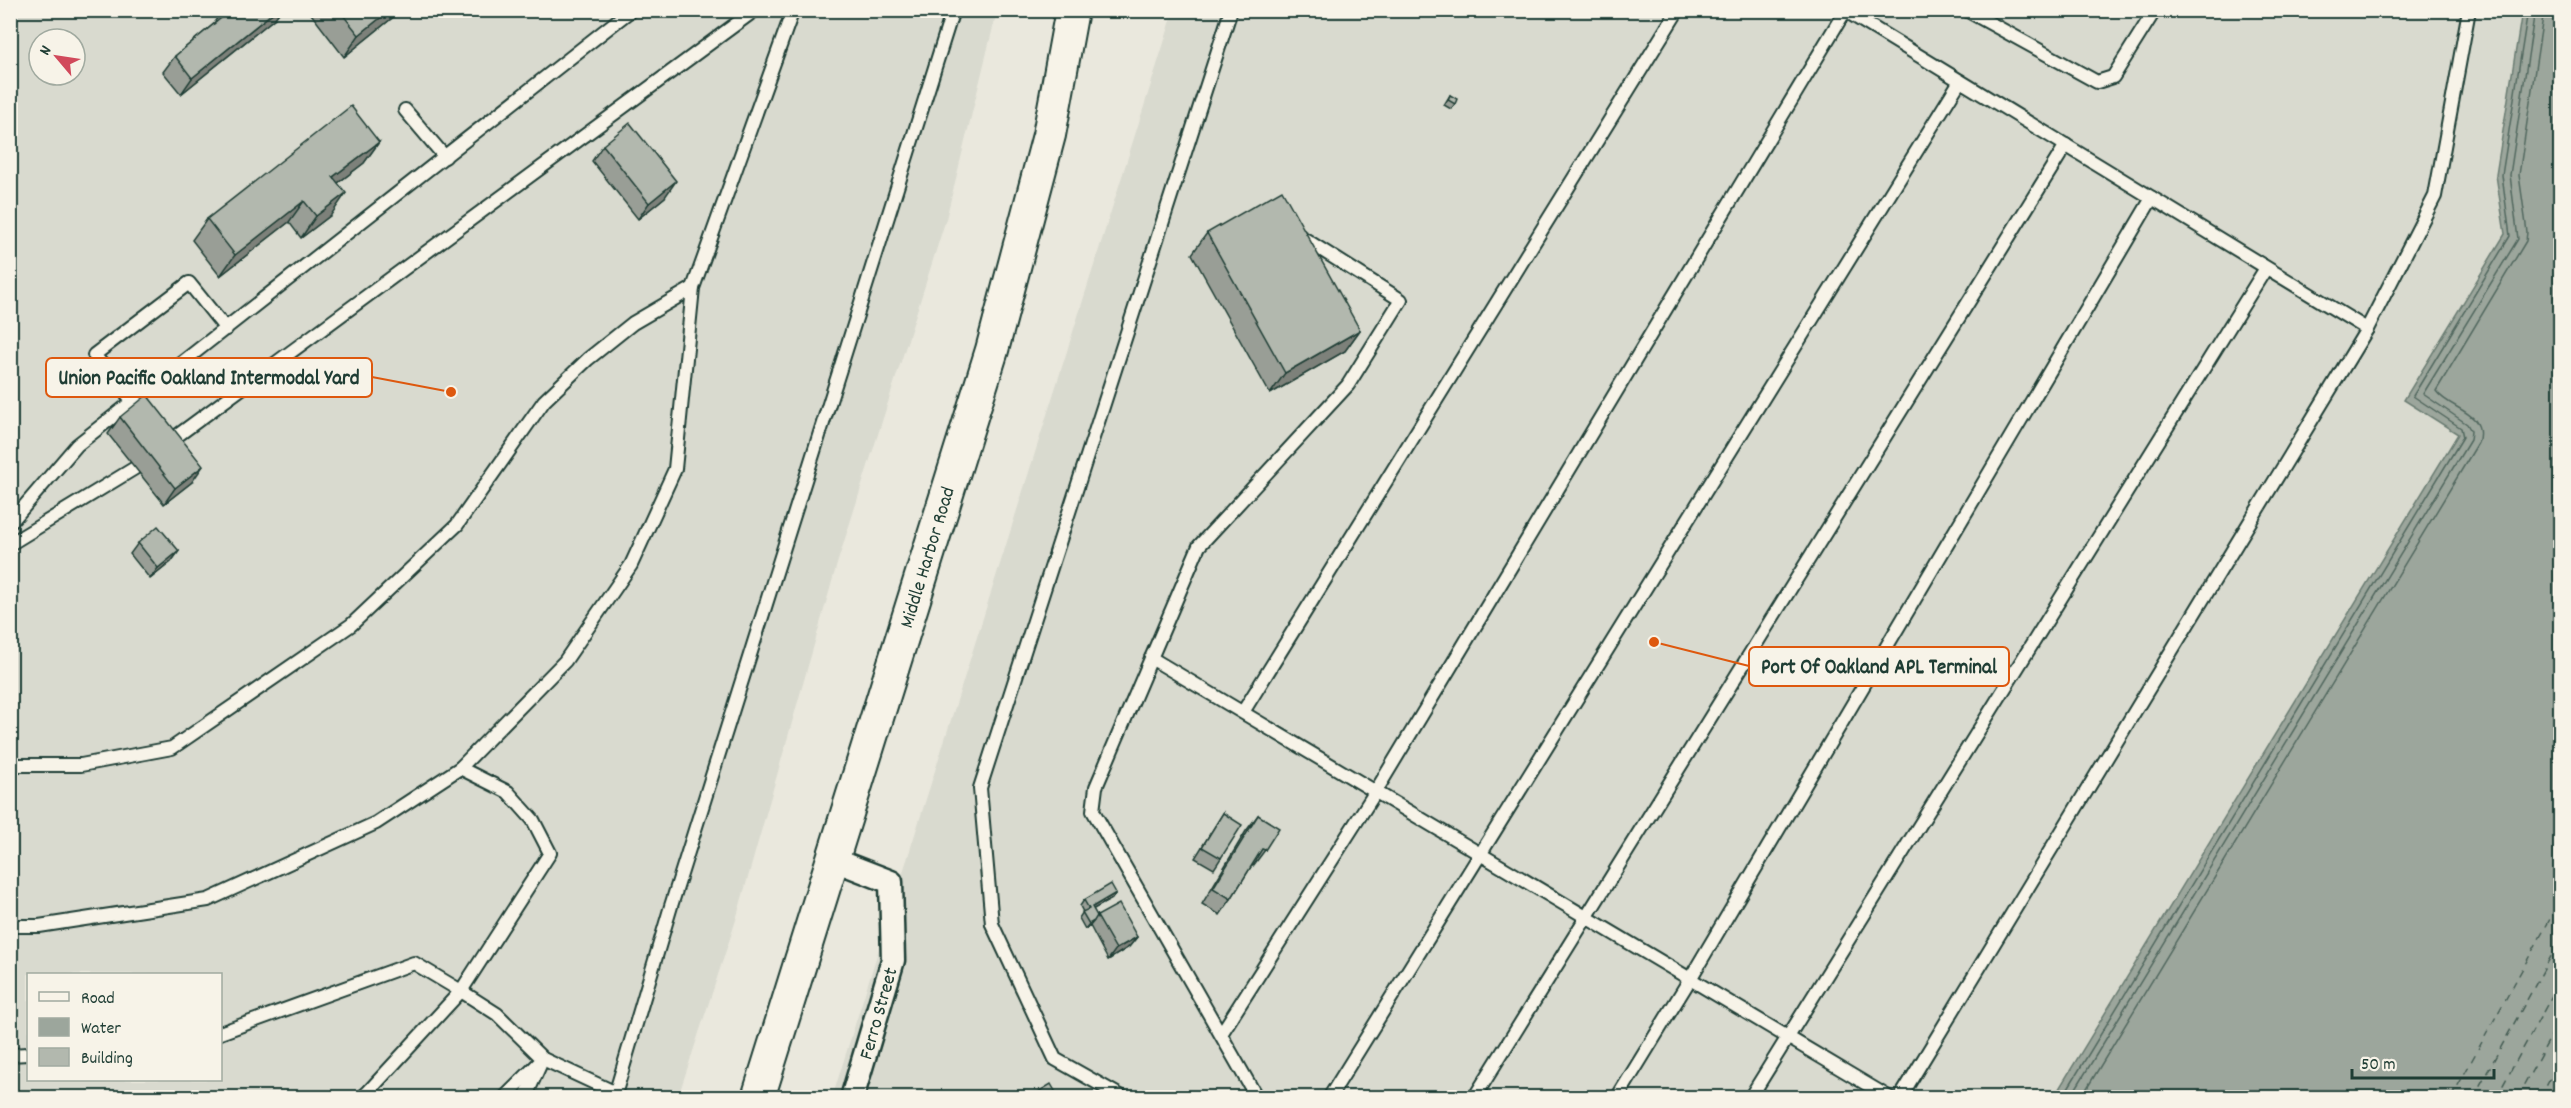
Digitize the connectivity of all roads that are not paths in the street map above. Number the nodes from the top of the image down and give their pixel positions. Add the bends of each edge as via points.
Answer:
1 (631, 10) edge
2 (755, 10) edge
3 (793, 10) edge
4 (953, 10) edge
5 (1072, 10) edge
6 (1231, 10) edge
7 (1678, 10) edge
8 (2155, 10) edge
9 (2469, 10) edge
10 (1845, 11) edge
11 (1968, 11) edge
12 (1960, 81) junction
13 (405, 110) dead end
14 (2066, 146) junction
15 (445, 157) junction
16 (2152, 198) junction
17 (1303, 238) edge
18 (2266, 268) junction
19 (693, 288) junction
20 (226, 328) junction
21 (2367, 329) junction
22 (133, 401) junction
23 (163, 446) edge
24 (135, 468) dead end
25 (10, 523) edge
26 (10, 544) edge
27 (1151, 658) junction
28 (1243, 712) junction
29 (10, 765) edge
30 (460, 768) junction
31 (1376, 791) junction
32 (1480, 853) junction
33 (832, 859) junction
34 (1586, 916) junction
35 (10, 926) edge
36 (1690, 979) junction
37 (461, 991) junction
38 (222, 1032) edge
39 (1221, 1034) junction
40 (1788, 1037) junction
41 (27, 1054) edge
42 (10, 1055) edge
43 (543, 1059) junction
44 (615, 1096) edge
45 (361, 1098) edge
46 (504, 1098) edge
47 (525, 1098) edge
48 (758, 1098) edge
49 (852, 1098) edge
50 (1124, 1098) edge
51 (1257, 1098) edge
52 (1329, 1098) edge
53 (1474, 1098) edge
54 (1617, 1098) edge
55 (1750, 1098) edge
56 (1890, 1098) edge
57 (1900, 1098) edge

1 - 15 lane
2 - 23 lane
3 - 19 lane
4 - 44 lane
5 - 33 main road, Middle Harbor Road via 1049,135 992,350
6 - 50 lane via 980,788 992,924 1006,955 1055,1059
7 - 28 lane
8 - 11 lane via 2113,77 2097,82
9 - 21 lane via 2435,196
10 - 12 lane
10 - 31 lane
12 - 14 lane
12 - 32 lane
13 - 15 lane
14 - 16 lane
14 - 34 lane
15 - 20 lane
16 - 18 lane
16 - 36 lane
17 - 27 lane via 1401,300 1348,385 1199,546
18 - 21 lane
18 - 40 lane
19 - 29 lane via 633,323 544,401 457,525 351,625 172,748 81,765
19 - 30 lane via 675,469 631,566 565,661
20 - 22 lane
20 - 22 lane via 189,283 94,355
21 - 57 lane
22 - 25 lane via 77,445
24 - 26 lane
27 - 28 lane
27 - 39 lane via 1096,787 1093,811
28 - 31 lane
30 - 35 lane via 376,823 208,900 39,926
30 - 37 lane via 508,792 533,820 550,852
31 - 32 lane
31 - 39 lane
32 - 34 lane
32 - 52 lane
33 - 48 main road, Middle Harbor Road
33 - 49 street, Ferro Street via 891,882 893,960
34 - 36 lane
34 - 53 lane
36 - 40 lane
36 - 54 lane
37 - 38 lane via 414,963
37 - 43 lane via 496,1014
37 - 45 lane
39 - 51 lane
40 - 55 lane
40 - 56 lane
41 - 42 lane
43 - 44 lane
43 - 46 lane
43 - 47 lane

